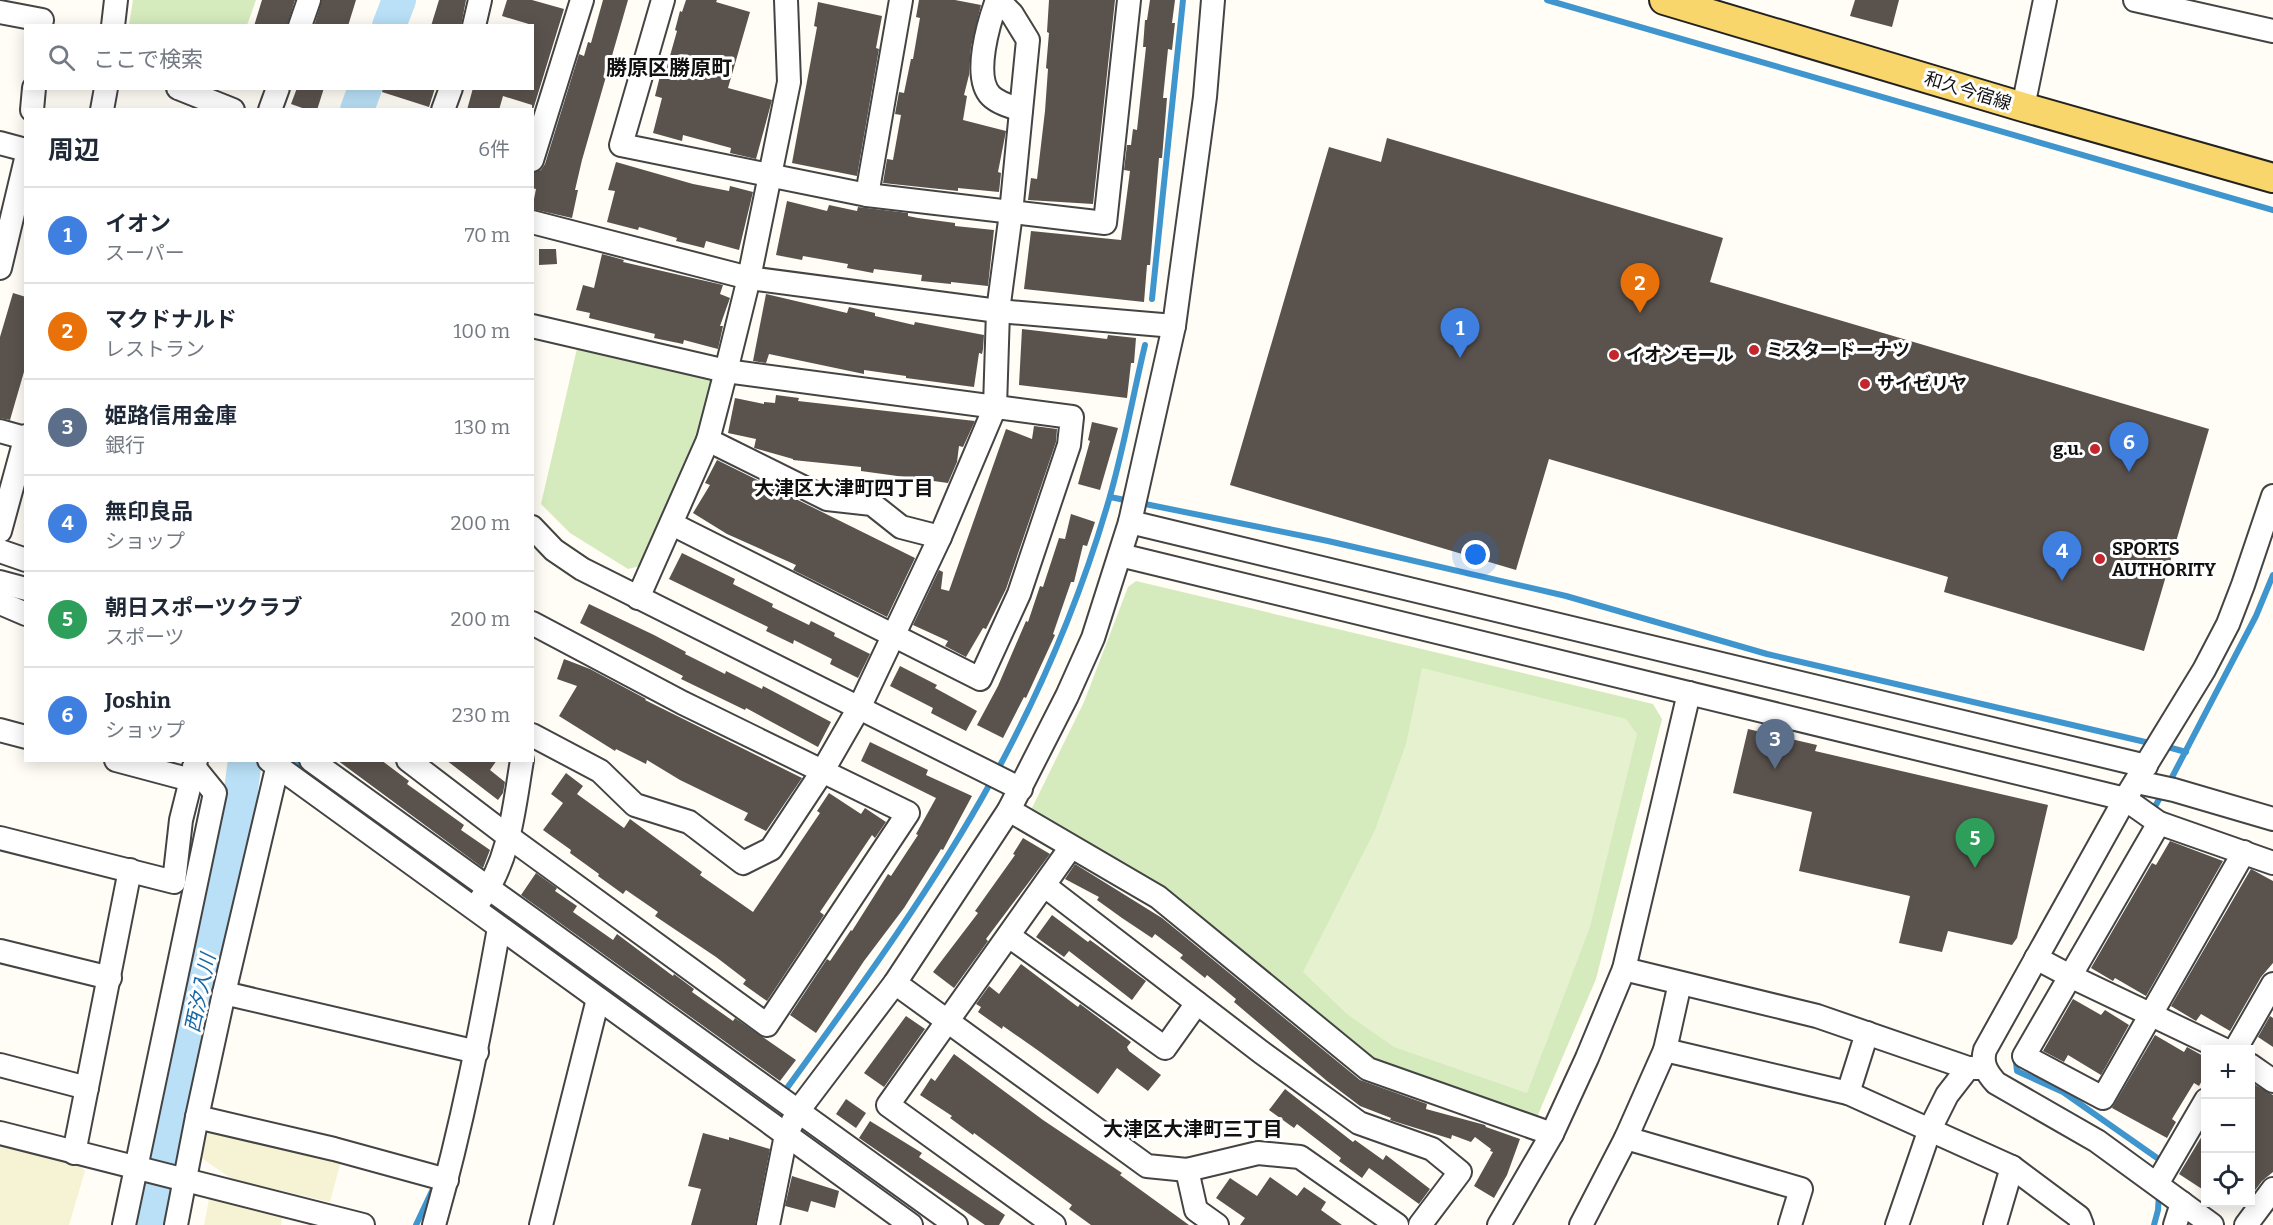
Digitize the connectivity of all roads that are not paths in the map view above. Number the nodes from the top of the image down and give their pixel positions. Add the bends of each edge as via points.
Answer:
1 (116, 0) edge
2 (309, 0) edge
3 (480, 0) edge
4 (582, 0) edge
5 (663, 0) edge
6 (786, 0) edge
7 (901, 0) edge
8 (998, 0) edge
9 (1129, 0) edge
10 (1213, 0) edge
11 (1664, 0) edge
12 (2045, 0) edge
13 (2135, 0) edge
14 (0, 12) edge
15 (43, 15) edge
16 (113, 24) edge
17 (301, 24) edge
18 (474, 24) edge
19 (2273, 31) edge
20 (34, 90) edge
21 (106, 90) edge
22 (277, 90) edge
23 (450, 90) edge
24 (179, 96) edge
25 (2024, 107) junction
26 (32, 108) edge
27 (102, 108) edge
28 (225, 108) edge
29 (271, 108) edge
30 (444, 108) edge
31 (1021, 110) junction
32 (0, 143) edge
33 (24, 149) edge
34 (534, 154) edge
35 (24, 166) edge
36 (770, 176) junction
37 (2273, 178) edge
38 (867, 195) junction
39 (1011, 213) junction
40 (534, 223) edge
41 (3, 240) edge
42 (0, 268) edge
43 (749, 278) junction
44 (998, 311) junction
45 (534, 326) edge
46 (1174, 326) junction
47 (726, 371) junction
48 (994, 407) junction
49 (0, 431) edge
50 (24, 437) edge
51 (708, 440) junction
52 (24, 441) edge
53 (2273, 496) edge
54 (1130, 522) junction
55 (672, 524) junction
56 (534, 529) edge
57 (0, 531) edge
58 (940, 537) junction
59 (0, 551) edge
60 (1120, 555) junction
61 (24, 559) edge
62 (0, 582) edge
63 (24, 588) edge
64 (638, 598) junction
65 (0, 603) edge
66 (24, 613) edge
67 (534, 624) edge
68 (894, 634) junction
69 (1689, 693) junction
70 (860, 706) junction
71 (0, 730) edge
72 (24, 736) edge
73 (534, 736) edge
74 (133, 762) edge
75 (314, 762) edge
76 (411, 762) edge
77 (522, 762) edge
78 (275, 763) edge
79 (194, 769) edge
80 (822, 772) junction
81 (2136, 783) junction
82 (1021, 789) junction
83 (1009, 810) junction
84 (2273, 819) edge
85 (2159, 823) junction
86 (509, 837) junction
87 (0, 838) edge
88 (1071, 847) junction
89 (2244, 852) junction
90 (2273, 863) edge
91 (130, 870) junction
92 (1045, 886) junction
93 (489, 888) junction
94 (473, 910) junction
95 (499, 928) junction
96 (1009, 936) junction
97 (0, 951) edge
98 (2036, 958) junction
99 (1624, 969) junction
100 (2070, 976) junction
101 (110, 978) junction
102 (895, 983) junction
103 (1680, 983) junction
104 (2273, 984) edge
105 (224, 993) junction
106 (598, 999) junction
107 (1197, 1003) junction
108 (2149, 1015) junction
109 (948, 1022) junction
110 (1867, 1034) junction
111 (2214, 1045) edge
112 (2238, 1045) edge
113 (1665, 1050) junction
114 (477, 1052) junction
115 (0, 1065) edge
116 (1976, 1068) junction
117 (2255, 1068) edge
118 (2273, 1081) edge
119 (87, 1088) junction
120 (1848, 1093) junction
121 (2201, 1107) edge
122 (798, 1111) junction
123 (197, 1117) junction
124 (1930, 1129) junction
125 (0, 1133) edge
126 (1552, 1134) junction
127 (786, 1135) junction
128 (1626, 1138) junction
129 (75, 1153) junction
130 (138, 1167) junction
131 (2012, 1167) junction
132 (1187, 1170) junction
133 (186, 1179) junction
134 (447, 1180) junction
135 (2157, 1184) junction
136 (2273, 1189) edge
137 (2182, 1203) junction
138 (323, 1220) edge
139 (124, 1225) edge
140 (176, 1225) edge
141 (363, 1225) edge
142 (434, 1225) edge
143 (541, 1225) edge
144 (768, 1225) edge
145 (911, 1225) edge
146 (956, 1225) edge
147 (1054, 1225) edge
148 (1217, 1225) edge
149 (1397, 1225) edge
150 (1420, 1225) edge
151 (1499, 1225) edge
152 (1581, 1225) edge
153 (1790, 1225) edge
154 (1897, 1225) edge
155 (1995, 1225) edge
156 (2082, 1225) edge
157 (2175, 1225) edge
158 (2212, 1225) edge
159 (2246, 1225) edge

1 - 16 street
2 - 17 street
3 - 18 street
4 - 34 street
5 - 36 street via 621,145
6 - 36 street via 789,82
7 - 38 street
8 - 31 street via 1028,40
8 - 31 street via 990,20 982,81 991,96
9 - 39 street via 1105,223
10 - 46 street via 1205,97
11 - 25 main road, 和久今宿線
12 - 25 street
13 - 19 street
14 - 15 street
20 - 26 street
21 - 27 street
22 - 29 street
23 - 30 street
24 - 28 street
25 - 37 main road, 和久今宿線
31 - 39 street
32 - 33 street
35 - 41 street
36 - 38 street
36 - 43 street
38 - 39 street
39 - 44 street
40 - 43 street
41 - 42 street
43 - 44 street
43 - 47 street
44 - 46 street
44 - 48 street
45 - 47 street
46 - 54 street
47 - 48 street
47 - 51 street
48 - 58 street
48 - 68 street via 1072,417 1069,445 1020,594 980,679
49 - 50 street
51 - 55 street
51 - 58 street via 827,499 872,504 902,527
52 - 57 street
53 - 81 street via 2228,624
54 - 60 street
54 - 81 street
55 - 64 street
55 - 68 street
56 - 64 street via 554,550 582,569
58 - 68 street
59 - 61 street
60 - 69 street
60 - 82 street via 1093,638
62 - 63 street
64 - 70 street
65 - 66 street
67 - 80 street
68 - 70 street
69 - 81 street
69 - 99 street
70 - 80 street
70 - 82 street
71 - 72 street
73 - 80 street via 600,771 635,805 689,822 743,863 771,849
74 - 79 street
75 - 93 street
76 - 86 street
77 - 86 street
78 - 94 street
78 - 105 street
79 - 91 street via 181,820 174,882
79 - 130 street via 215,793
80 - 86 street via 908,813 767,1025
81 - 84 street
81 - 85 street
81 - 98 street
82 - 83 street
83 - 88 street
83 - 102 street
85 - 89 street
85 - 100 street
86 - 93 street
87 - 91 street
88 - 92 street
88 - 126 street via 1158,897 1368,1069
89 - 90 street
89 - 108 street
91 - 101 street
92 - 96 street
92 - 107 street
93 - 94 street
93 - 122 street
94 - 95 street
95 - 106 street
95 - 114 street
96 - 107 street via 1165,1048
96 - 109 street
97 - 101 street
98 - 100 street
98 - 116 street
99 - 103 street
99 - 126 street
100 - 108 street
100 - 108 street via 2024,1056 2103,1098
101 - 119 street
102 - 109 street
102 - 122 street
103 - 110 street via 1817,1016
103 - 113 street
104 - 112 street
105 - 114 street
105 - 123 street
106 - 127 street
106 - 143 street
107 - 150 street via 1359,1123 1432,1149 1460,1172
108 - 111 street
109 - 132 street via 1147,1166
109 - 147 street via 888,1104
110 - 116 street
110 - 120 street
113 - 120 street
113 - 128 street
114 - 134 street
115 - 119 street
116 - 124 street via 1947,1095
116 - 135 street via 2088,1136
117 - 118 street
119 - 129 street
120 - 124 street
121 - 135 street
122 - 127 street
122 - 146 street
123 - 133 street
123 - 134 street
124 - 131 street
124 - 154 street
125 - 129 street
126 - 151 street
127 - 144 street
127 - 145 street
128 - 152 street
128 - 153 street via 1801,1189
129 - 130 street
130 - 133 street
130 - 139 street
131 - 155 street
131 - 156 street via 2079,1216
132 - 148 street via 1196,1210
132 - 149 street via 1258,1153 1300,1157
133 - 138 street
133 - 140 street
134 - 142 street
135 - 137 street
136 - 159 street
137 - 157 street
137 - 158 street
138 - 141 street

